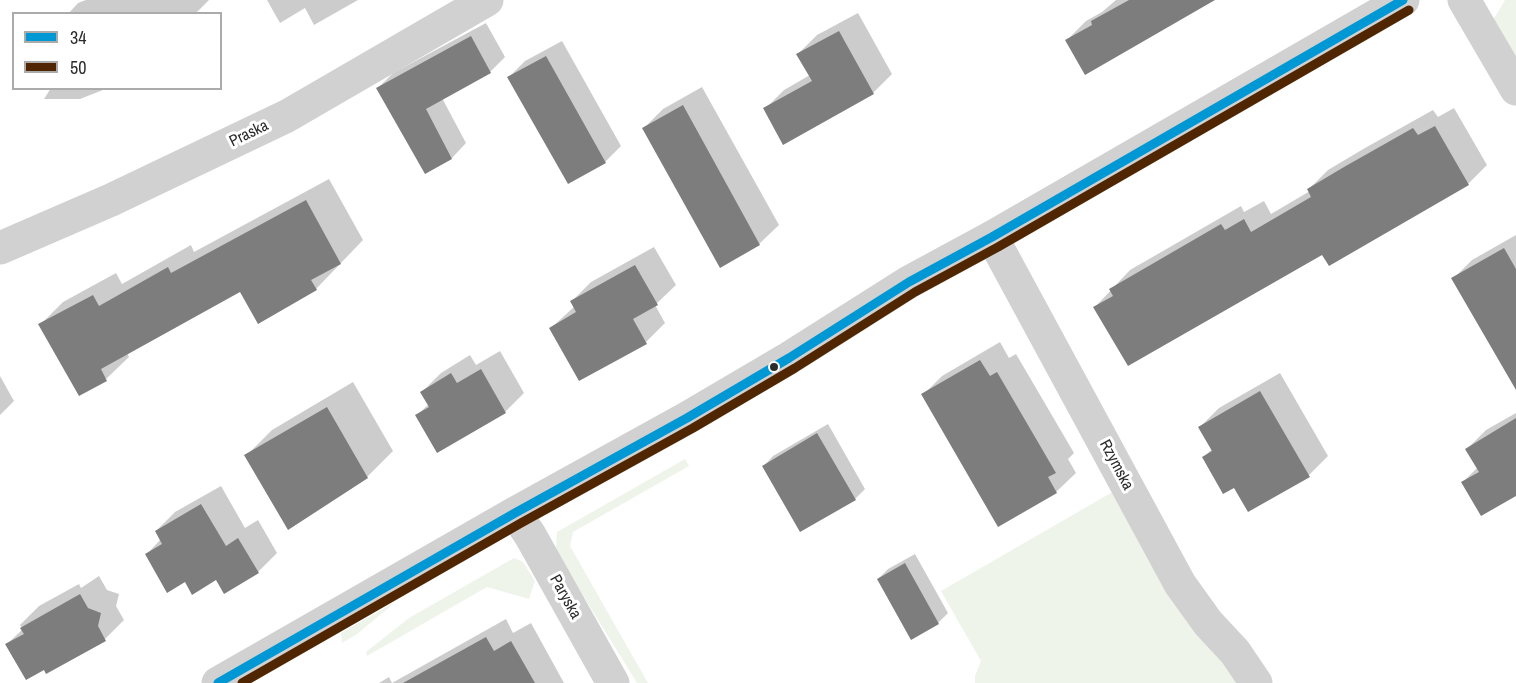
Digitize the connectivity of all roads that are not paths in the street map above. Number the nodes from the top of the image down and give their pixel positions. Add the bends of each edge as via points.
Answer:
1 (487, 0) edge
2 (1403, 0) edge
3 (1464, 0) edge
4 (1516, 89) edge
5 (992, 237) junction
6 (0, 248) edge
7 (515, 513) junction
8 (218, 683) edge
9 (613, 683) edge
10 (1256, 683) edge

1 - 6 street, Praska via 287,116
2 - 5 street
3 - 4 street
5 - 7 street via 909,282 687,418
5 - 10 street, Rzymska via 1180,584
7 - 8 street
7 - 9 street, Paryska

